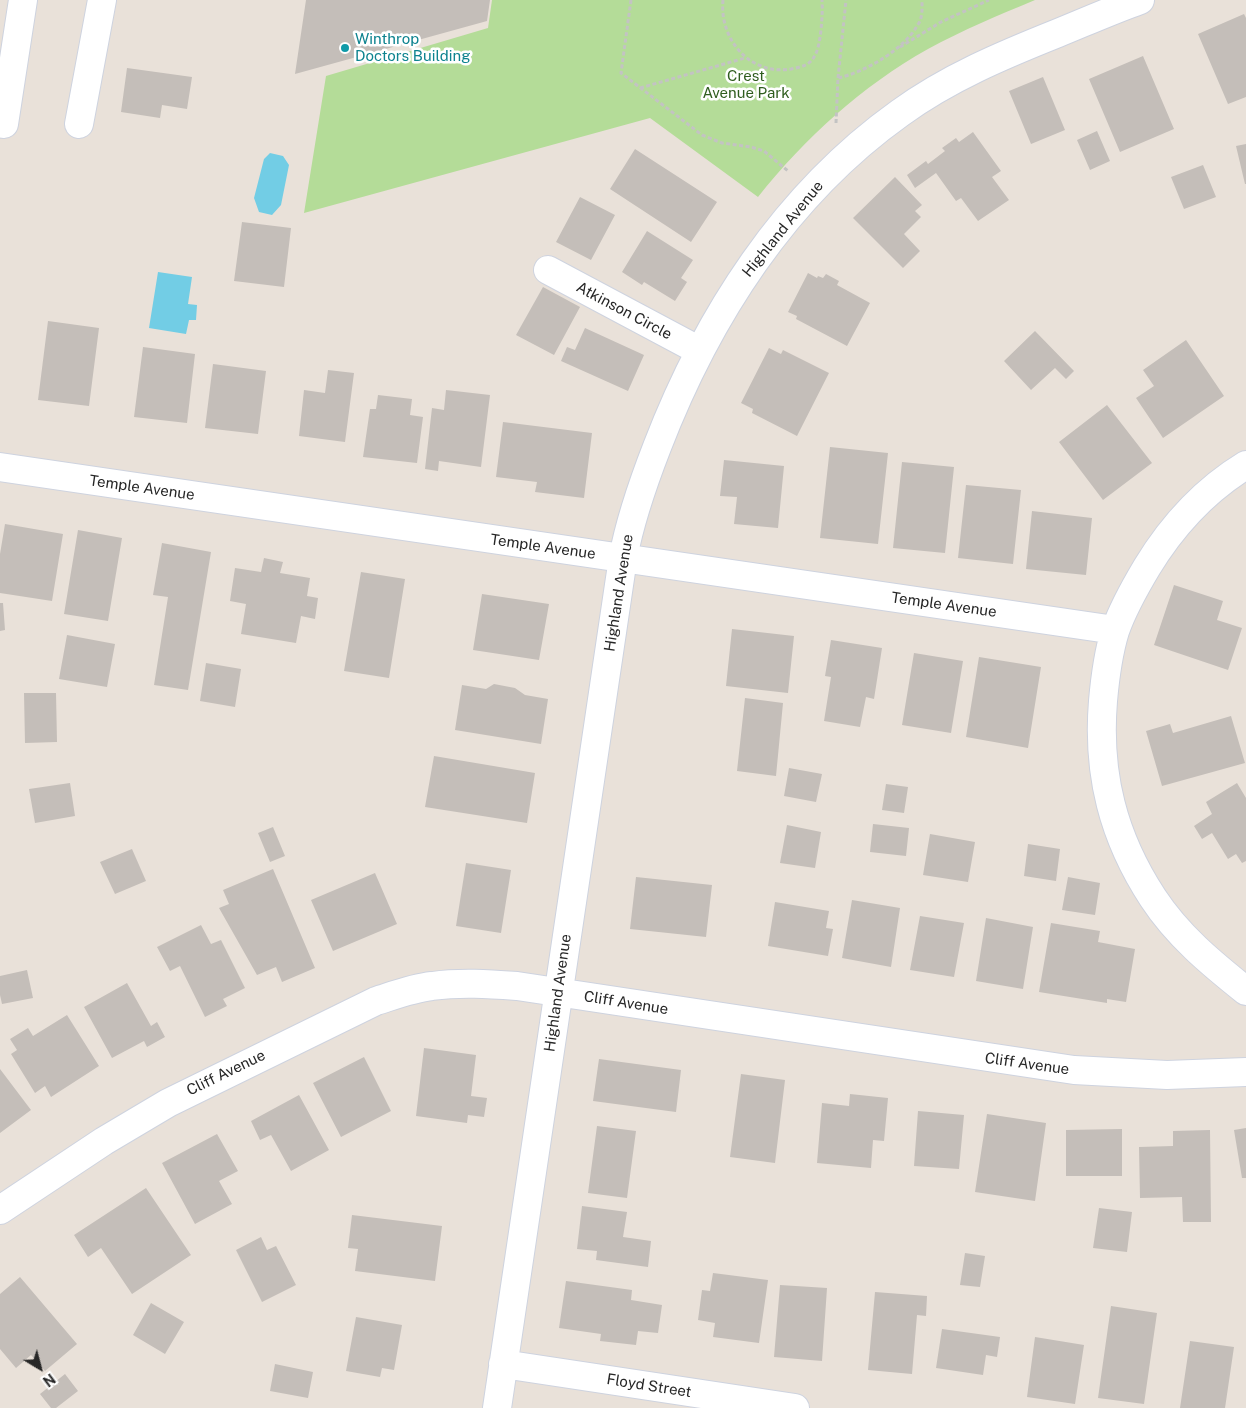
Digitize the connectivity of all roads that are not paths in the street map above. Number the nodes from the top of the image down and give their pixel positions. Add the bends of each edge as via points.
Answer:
1 (23, 0) edge
2 (102, 0) edge
3 (1133, 1) edge
4 (4, 124) dead end
5 (80, 124) dead end
6 (548, 270) dead end
7 (700, 351) junction
8 (1246, 465) edge
9 (0, 467) edge
10 (623, 558) junction
11 (1116, 630) junction
12 (1246, 991) edge
13 (558, 992) junction
14 (1246, 1072) edge
15 (0, 1210) edge
16 (503, 1364) junction
17 (497, 1408) edge
18 (795, 1408) edge

1 - 4 street
2 - 5 street
3 - 7 street, Highland Avenue via 952,80 901,113 853,151 810,192 760,254
6 - 7 street, Atkinson Circle
7 - 10 street, Highland Avenue via 668,417 647,472
8 - 11 street via 1207,493 1164,540 1130,597
9 - 10 street, Temple Avenue
10 - 11 street, Temple Avenue
10 - 13 street, Highland Avenue
11 - 12 street via 1106,667 1101,726 1103,768 1113,813 1137,871 1168,919 1200,954
13 - 14 street, Cliff Avenue via 1050,1068 1167,1075
13 - 15 street, Cliff Avenue via 518,986 459,984 432,986 376,1001 168,1102
13 - 16 street, Highland Avenue
16 - 17 street, Highland Avenue
16 - 18 street, Floyd Street

